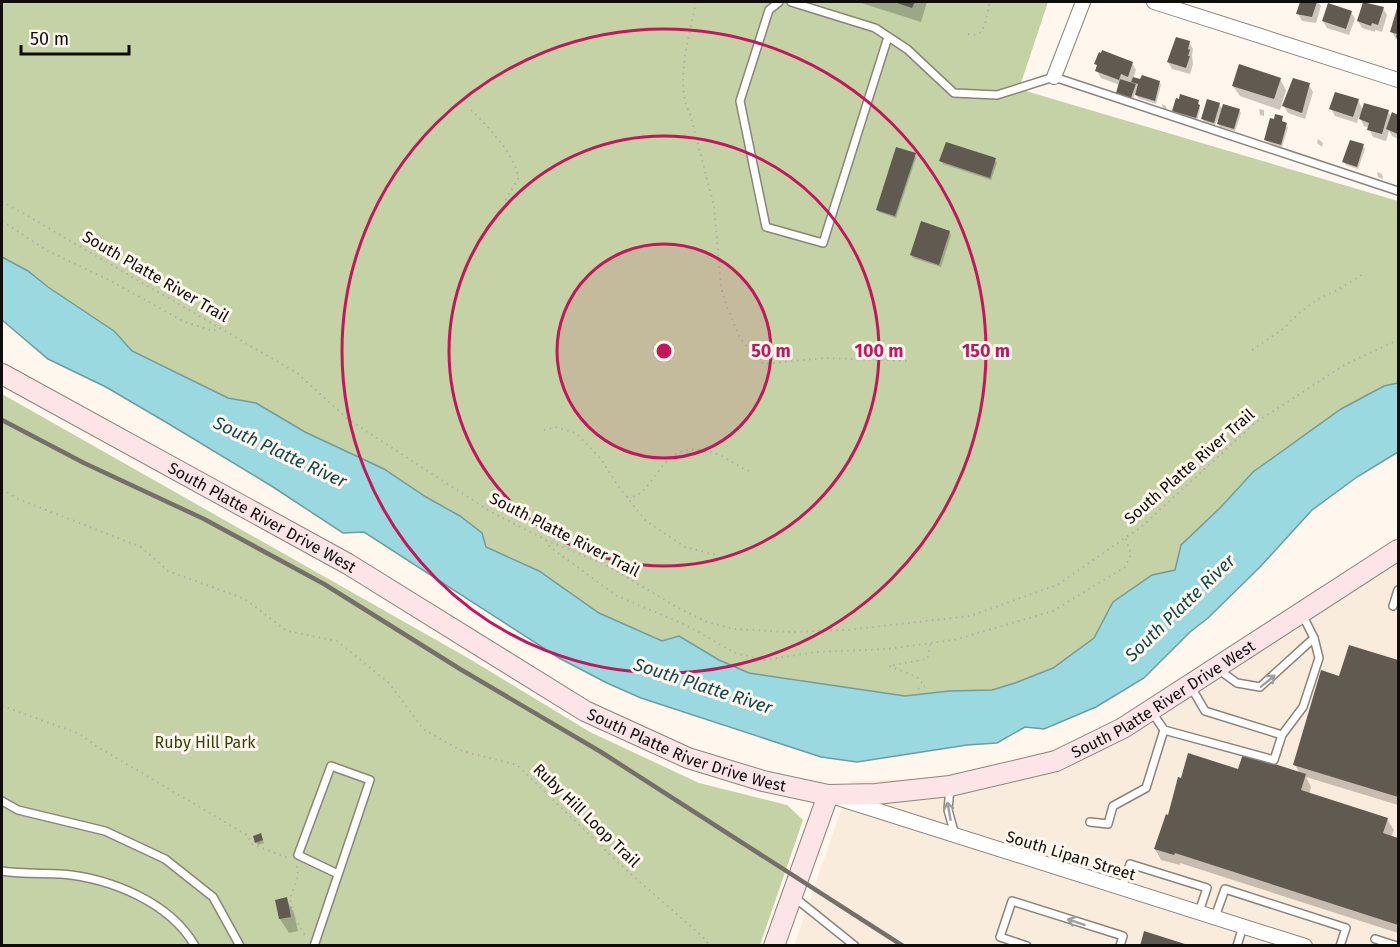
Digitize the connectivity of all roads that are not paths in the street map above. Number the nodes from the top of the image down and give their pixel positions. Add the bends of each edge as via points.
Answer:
1 (779, 2) edge
2 (791, 2) edge
3 (1083, 2) edge
4 (1154, 2) edge
5 (888, 37) junction
6 (1054, 77) junction
7 (1398, 80) edge
8 (1398, 191) edge
9 (2, 374) edge
10 (1398, 550) edge
11 (1398, 590) edge
12 (1393, 606) dead end
13 (1302, 614) junction
14 (1314, 638) junction
15 (1217, 668) junction
16 (1190, 685) junction
17 (1151, 710) junction
18 (1164, 730) junction
19 (1282, 735) junction
20 (950, 786) junction
21 (828, 795) junction
22 (2, 801) edge
23 (1090, 822) dead end
24 (955, 835) junction
25 (2, 871) edge
26 (338, 874) junction
27 (1122, 888) junction
28 (792, 895) junction
29 (1199, 912) junction
30 (1215, 917) junction
31 (1243, 926) junction
32 (1375, 939) dead end
33 (195, 945) edge
34 (240, 945) edge
35 (314, 945) edge
36 (774, 945) edge
37 (855, 945) edge
38 (1027, 945) edge
39 (1120, 945) edge
40 (1237, 945) edge
41 (1305, 945) edge
42 (1340, 945) edge
43 (1397, 945) edge

1 - 5 lane via 769,10 740,101 766,226 823,243
2 - 5 lane via 875,28
3 - 6 street
4 - 7 street
5 - 6 lane via 907,49 954,93 997,95
6 - 8 lane
9 - 21 street, South Platte River Drive West via 348,564 585,711 688,758 763,781
10 - 13 street, South Platte River Drive West
11 - 12 lane
13 - 14 lane
13 - 15 street, South Platte River Drive West
15 -> 14 lane via 1237,683 1260,687
14 - 19 lane via 1319,658 1303,707
15 - 16 street, South Platte River Drive West
16 - 17 street, South Platte River Drive West
16 - 19 lane via 1205,711
17 - 18 lane
17 - 20 street, South Platte River Drive West via 1056,761
18 - 19 lane via 1274,760
18 - 23 lane via 1146,788 1113,806 1108,824
20 - 21 street, South Platte River Drive West
24 -> 20 lane via 948,810
21 - 24 street, South Lipan Street
21 - 28 street
22 - 34 lane via 18,810 105,831 165,859 213,897
24 - 27 street, South Lipan Street
25 - 33 lane via 64,874 127,891 149,900 171,916
26 - 26 lane via 370,780 331,766 298,855
26 - 35 lane
27 - 29 street, South Lipan Street
27 - 29 lane via 1130,864 1207,888
28 - 36 street
28 - 37 lane
29 - 30 street, South Lipan Street
30 - 31 street, South Lipan Street
30 - 42 lane via 1225,889 1346,928
31 - 40 lane
31 - 41 street, South Lipan Street
32 - 43 lane
39 -> 38 lane via 1123,936 1012,901 1000,937

